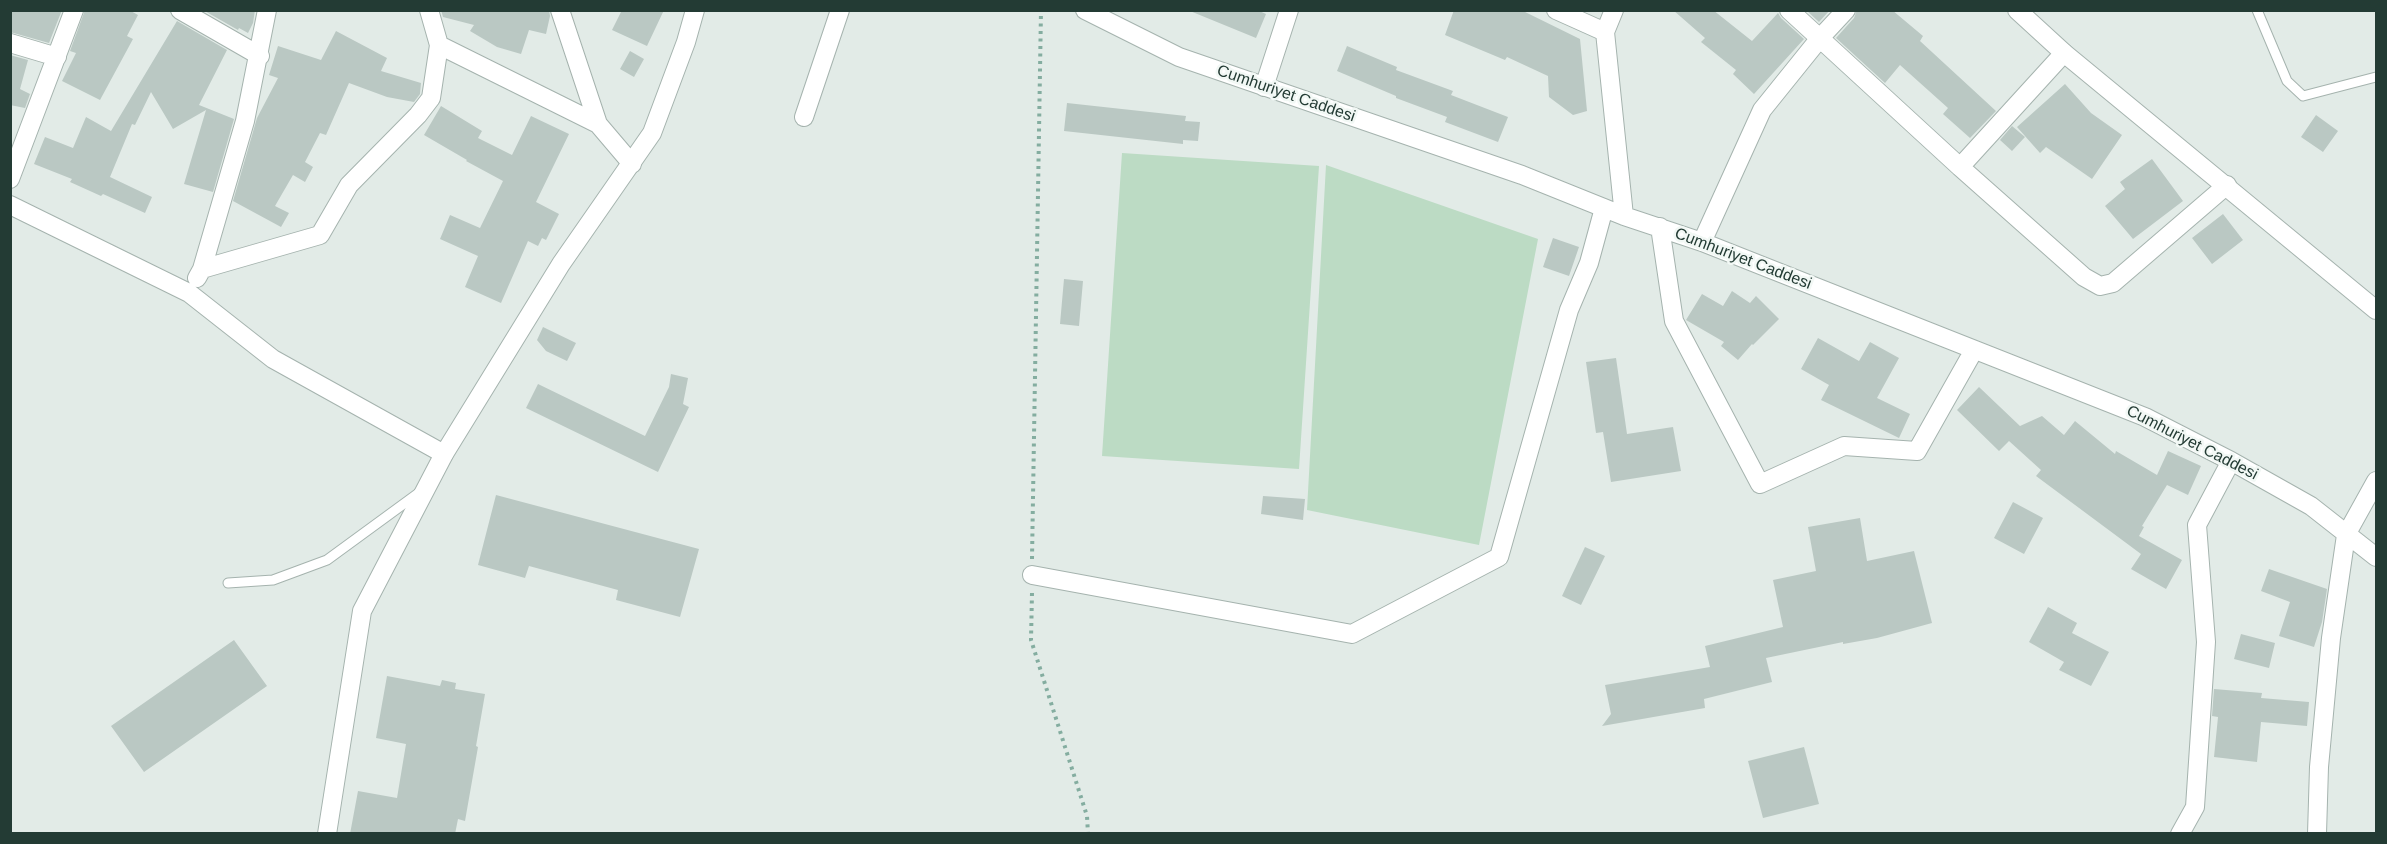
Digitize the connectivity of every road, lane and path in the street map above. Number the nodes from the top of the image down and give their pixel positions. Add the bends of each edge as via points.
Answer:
1 (74, 10) edge
2 (180, 10) edge
3 (267, 10) edge
4 (429, 10) edge
5 (560, 10) edge
6 (695, 10) edge
7 (840, 10) edge
8 (1041, 10) edge
9 (1085, 10) edge
10 (1289, 10) edge
11 (1556, 10) edge
12 (1614, 10) edge
13 (1789, 10) edge
14 (1846, 10) edge
15 (2017, 10) edge
16 (2257, 10) edge
17 (1605, 32) junction
18 (1820, 38) junction
19 (10, 43) edge
20 (439, 45) junction
21 (2064, 53) junction
22 (260, 56) junction
23 (57, 57) junction
24 (2376, 77) edge
25 (1264, 87) junction
26 (804, 117) dead end
27 (598, 124) junction
28 (632, 164) junction
29 (1960, 167) junction
30 (10, 179) edge
31 (2227, 185) junction
32 (10, 205) edge
33 (1604, 208) junction
34 (1624, 216) junction
35 (1660, 227) junction
36 (1702, 242) junction
37 (202, 269) junction
38 (189, 293) junction
39 (2376, 310) edge
40 (1974, 350) junction
41 (444, 454) junction
42 (2231, 461) junction
43 (2376, 481) edge
44 (427, 487) junction
45 (2346, 535) junction
46 (2376, 557) edge
47 (1032, 575) junction
48 (228, 583) dead end
49 (327, 834) edge
50 (1088, 834) edge
51 (2180, 834) edge
52 (2317, 834) edge

1 - 23 street
2 - 22 street
3 - 22 street
4 - 20 street
5 - 27 street
6 - 28 street via 652,133
7 - 26 street
8 - 47 path
9 - 25 street, Cumhuriyet Caddesi via 1179,57
10 - 25 street
11 - 17 street
12 - 17 street
13 - 18 street
14 - 18 street
15 - 21 street
16 - 24 lane via 2287,81 2303,96
17 - 34 street
18 - 29 street
18 - 36 street via 1762,110
19 - 23 street
20 - 27 street
20 - 37 street via 431,98 349,185 320,235
21 - 29 street
21 - 31 street
22 - 37 street
23 - 30 street
25 - 33 street, Cumhuriyet Caddesi via 1522,175
27 - 28 street
28 - 41 street via 561,264
29 - 31 street via 2084,277 2100,286 2113,283
31 - 39 street
32 - 38 street
33 - 34 street, Cumhuriyet Caddesi
33 - 47 street via 1589,263 1569,310 1499,557 1352,634
34 - 35 street, Cumhuriyet Caddesi
35 - 36 street, Cumhuriyet Caddesi
35 - 40 street via 1674,321 1760,484 1844,446 1917,451
36 - 40 street, Cumhuriyet Caddesi
37 - 38 street
38 - 41 street via 273,359
40 - 42 street, Cumhuriyet Caddesi via 2145,417
41 - 44 street
42 - 45 street, Cumhuriyet Caddesi via 2311,506
42 - 51 street via 2197,525 2206,642 2195,807
43 - 45 street
44 - 48 lane via 327,560 273,580
44 - 49 street via 362,611
45 - 46 street, Cumhuriyet Caddesi
45 - 52 street via 2331,638
47 - 50 path via 1031,640 1087,816

